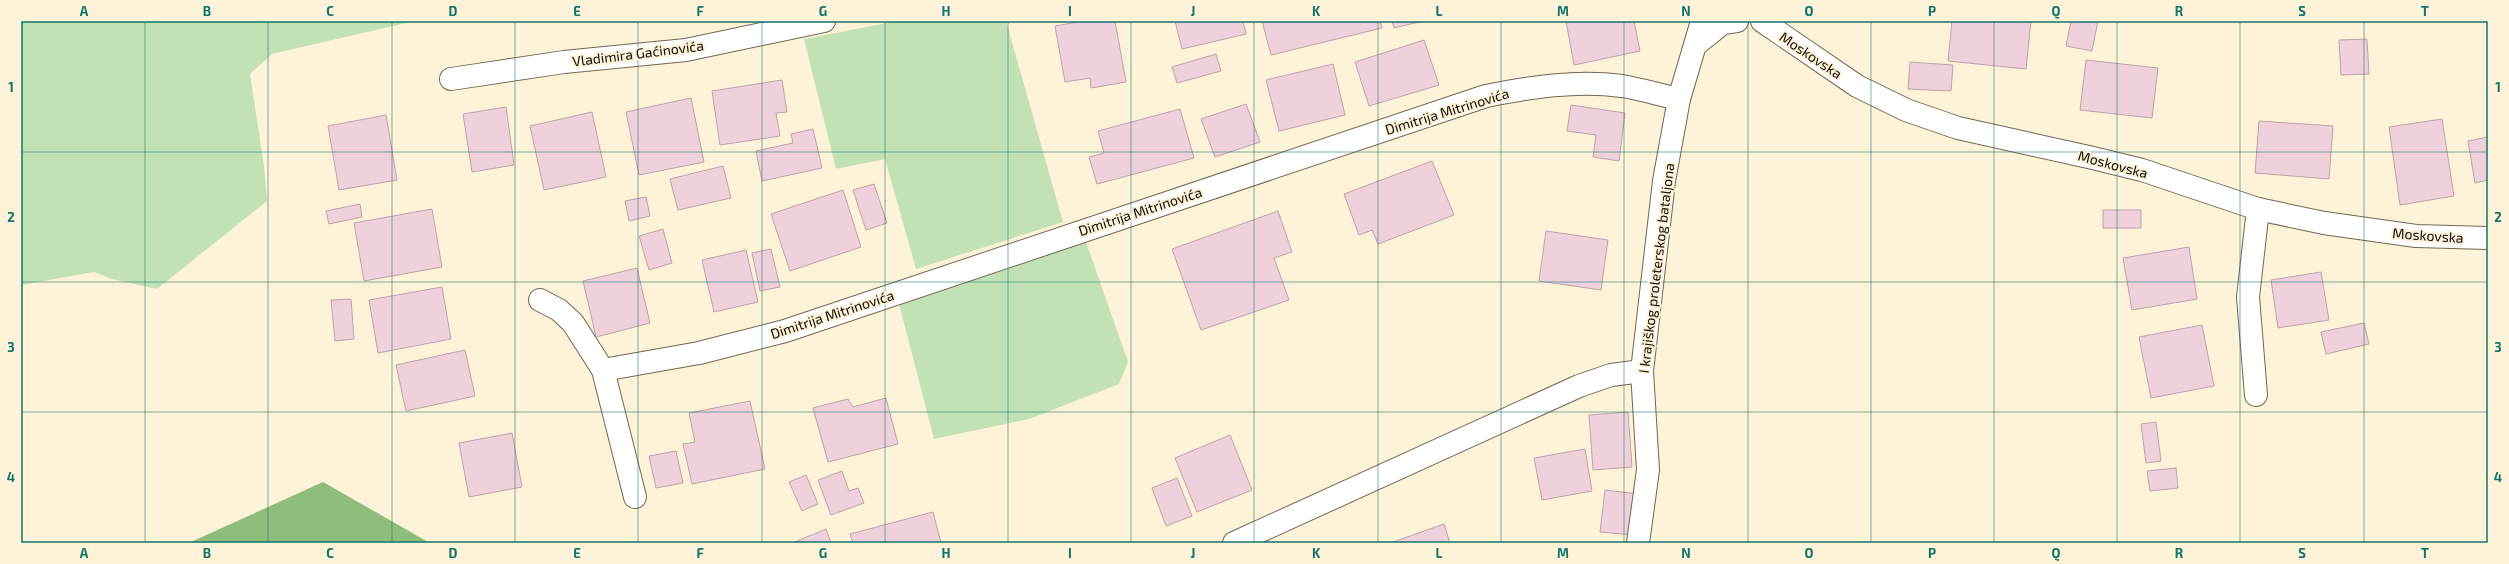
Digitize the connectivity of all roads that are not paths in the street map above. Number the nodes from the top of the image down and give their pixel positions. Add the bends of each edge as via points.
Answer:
1 (824, 21) edge
2 (1702, 21) edge
3 (1737, 21) edge
4 (1762, 21) edge
5 (1698, 43) junction
6 (451, 79) dead end
7 (1679, 99) junction
8 (2258, 209) junction
9 (2488, 238) edge
10 (540, 300) dead end
11 (603, 370) junction
12 (1642, 371) junction
13 (2256, 395) dead end
14 (635, 497) dead end
15 (1234, 543) edge
16 (1638, 543) edge

1 - 6 street, Vladimira Gaćinovića via 686,50 564,62
2 - 5 street, I krajiškog proleterskog bataljona
3 - 5 street via 1724,24
4 - 8 street, Moskovska via 1858,86 1906,110 1958,128 2142,170
5 - 7 street, I krajiškog proleterskog bataljona
7 - 11 street, Dimitrija Mitrinovića via 1622,86 1578,83 1525,88 1486,96 785,331 699,353
7 - 12 street, I krajiškog proleterskog bataljona via 1664,181
8 - 9 street, Moskovska via 2373,231 2416,236
8 - 13 street via 2248,297
10 - 11 street via 559,310 573,323
11 - 14 street
12 - 15 street via 1611,374 1579,386
12 - 16 street, I krajiškog proleterskog bataljona via 1648,470

